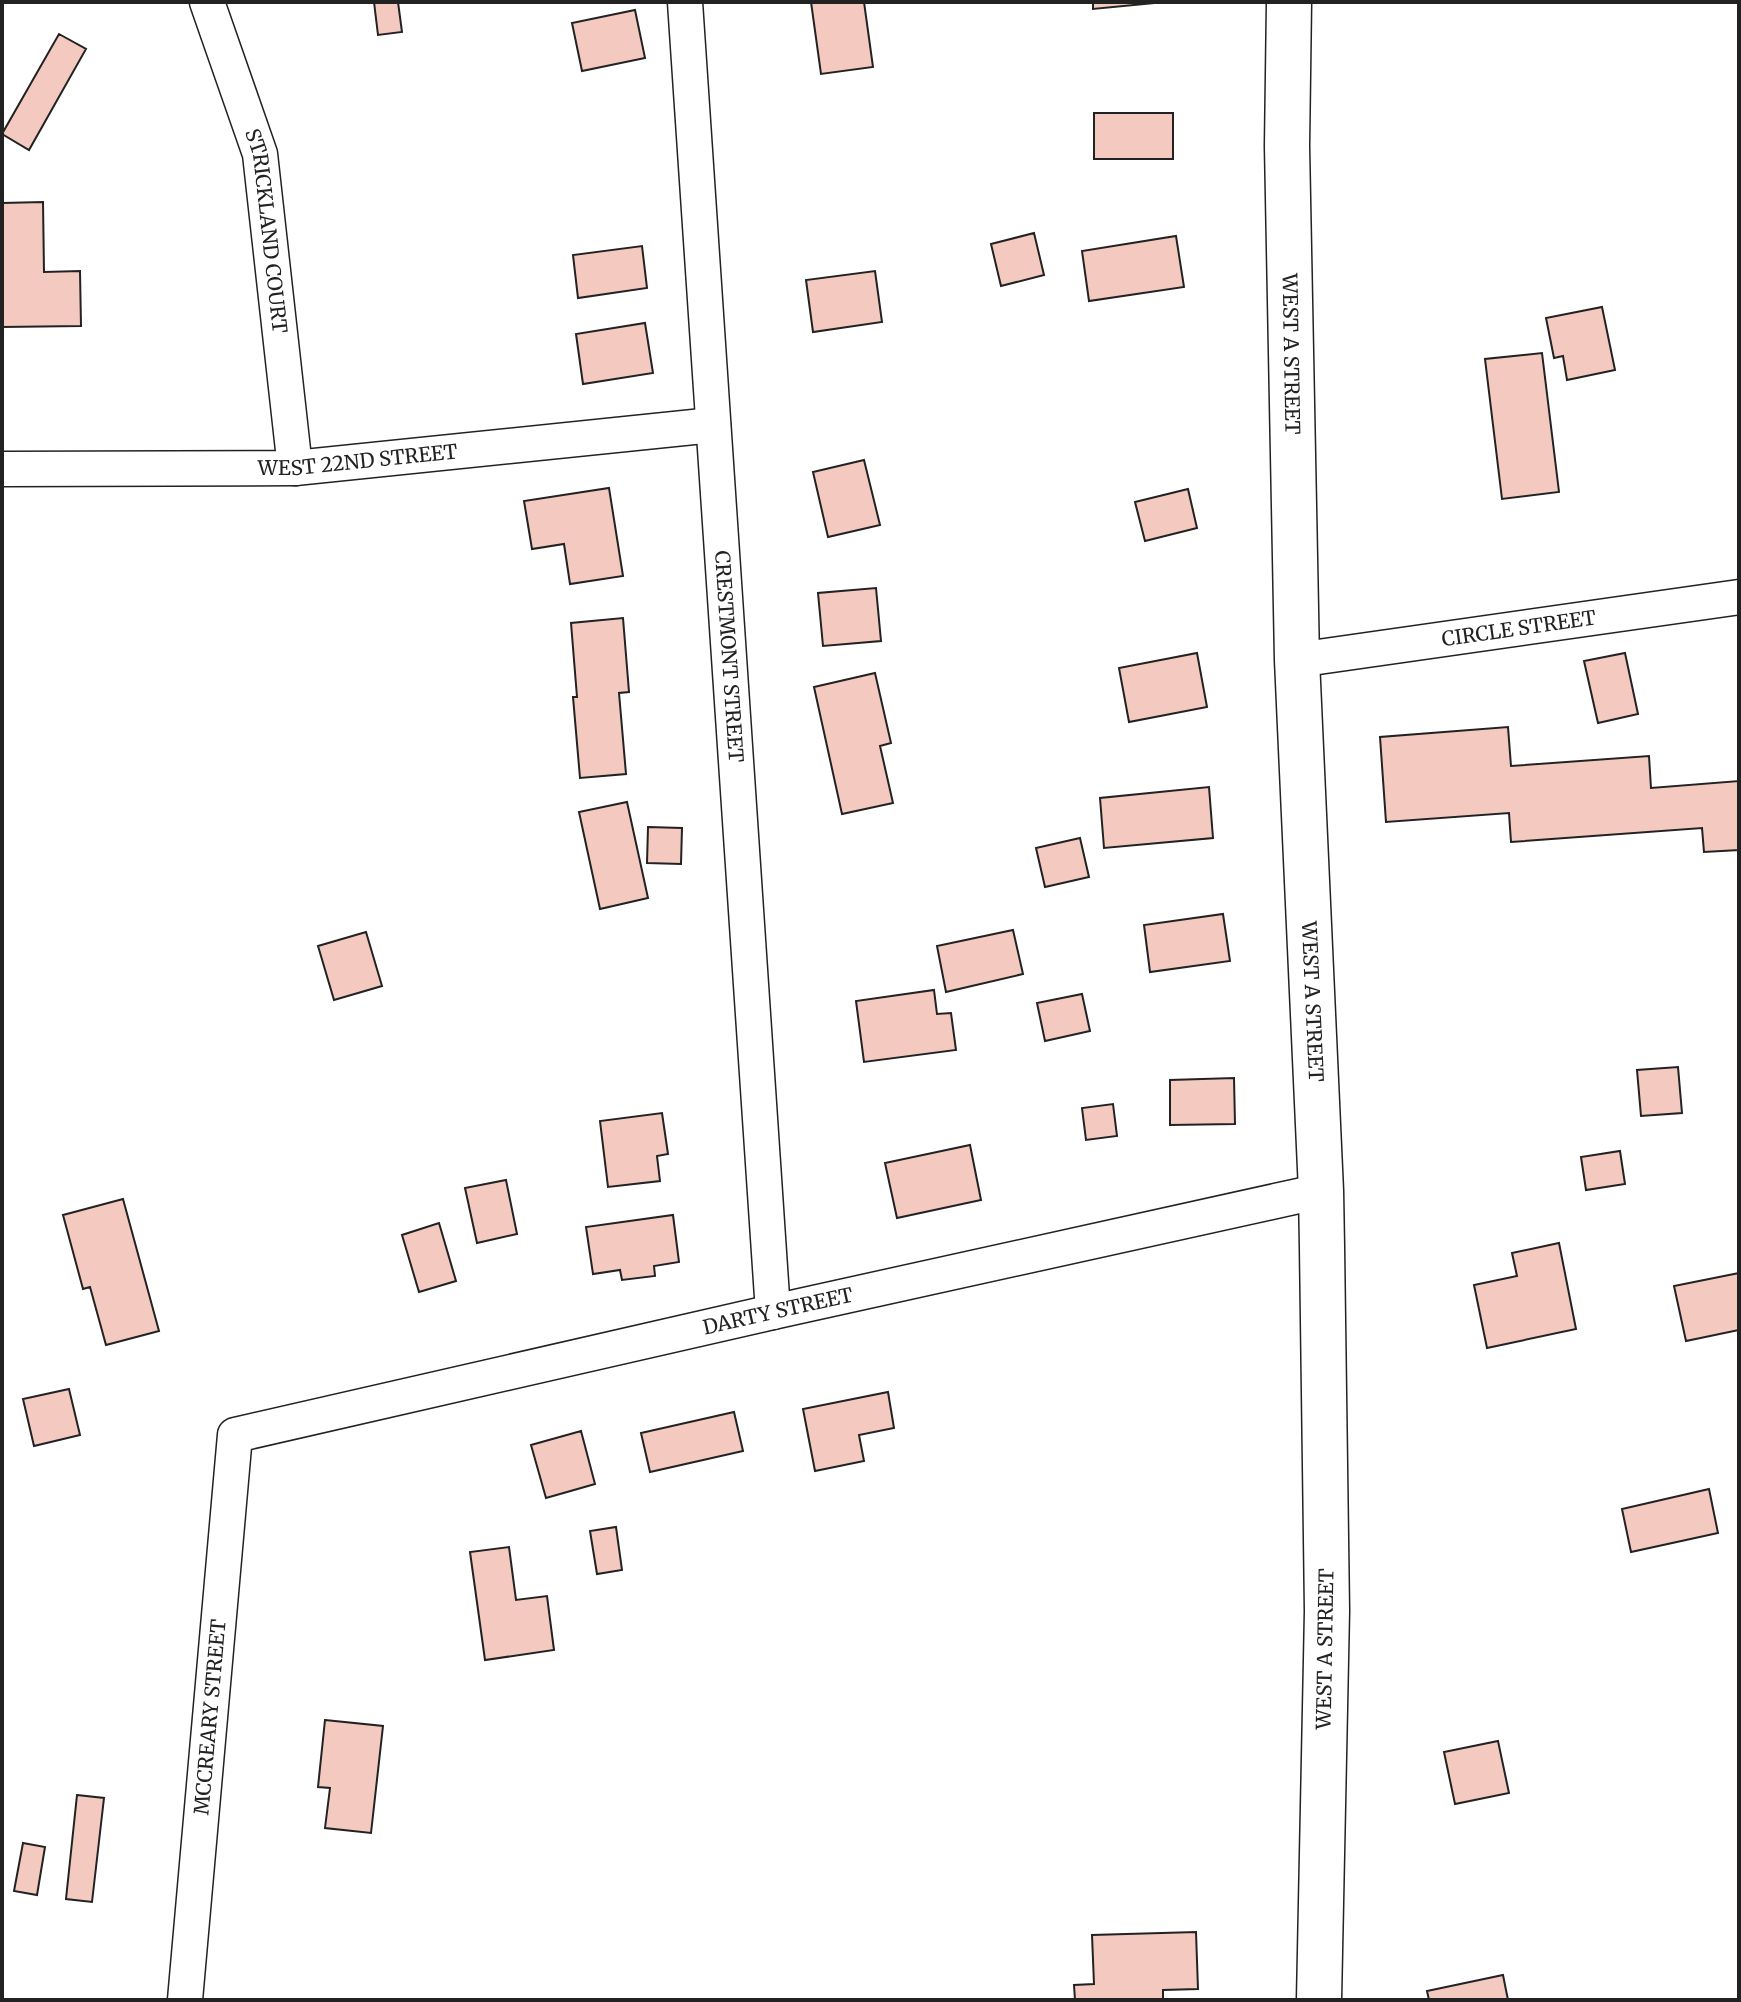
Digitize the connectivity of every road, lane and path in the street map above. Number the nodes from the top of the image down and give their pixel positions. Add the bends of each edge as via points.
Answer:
1 (207, 2) edge
2 (685, 2) edge
3 (1289, 2) edge
4 (713, 425) junction
5 (295, 468) junction
6 (2, 469) edge
7 (1739, 597) edge
8 (1297, 660) junction
9 (1321, 1191) junction
10 (773, 1312) junction
11 (235, 1435) joint
12 (185, 2000) edge
13 (1319, 2000) edge

1 - 5 street, STRICKLAND COURT via 260,154
2 - 4 street, CRESTMONT STREET
3 - 8 street, WEST A STREET
4 - 5 street, WEST 22ND STREET
4 - 10 street, CRESTMONT STREET
5 - 6 street, WEST 22ND STREET
7 - 8 street, CIRCLE STREET
8 - 9 street, WEST A STREET
9 - 10 street, DARTY STREET
9 - 13 street, WEST A STREET via 1327,1611
10 - 11 street, DARTY STREET
11 - 12 street, MCCREARY STREET

